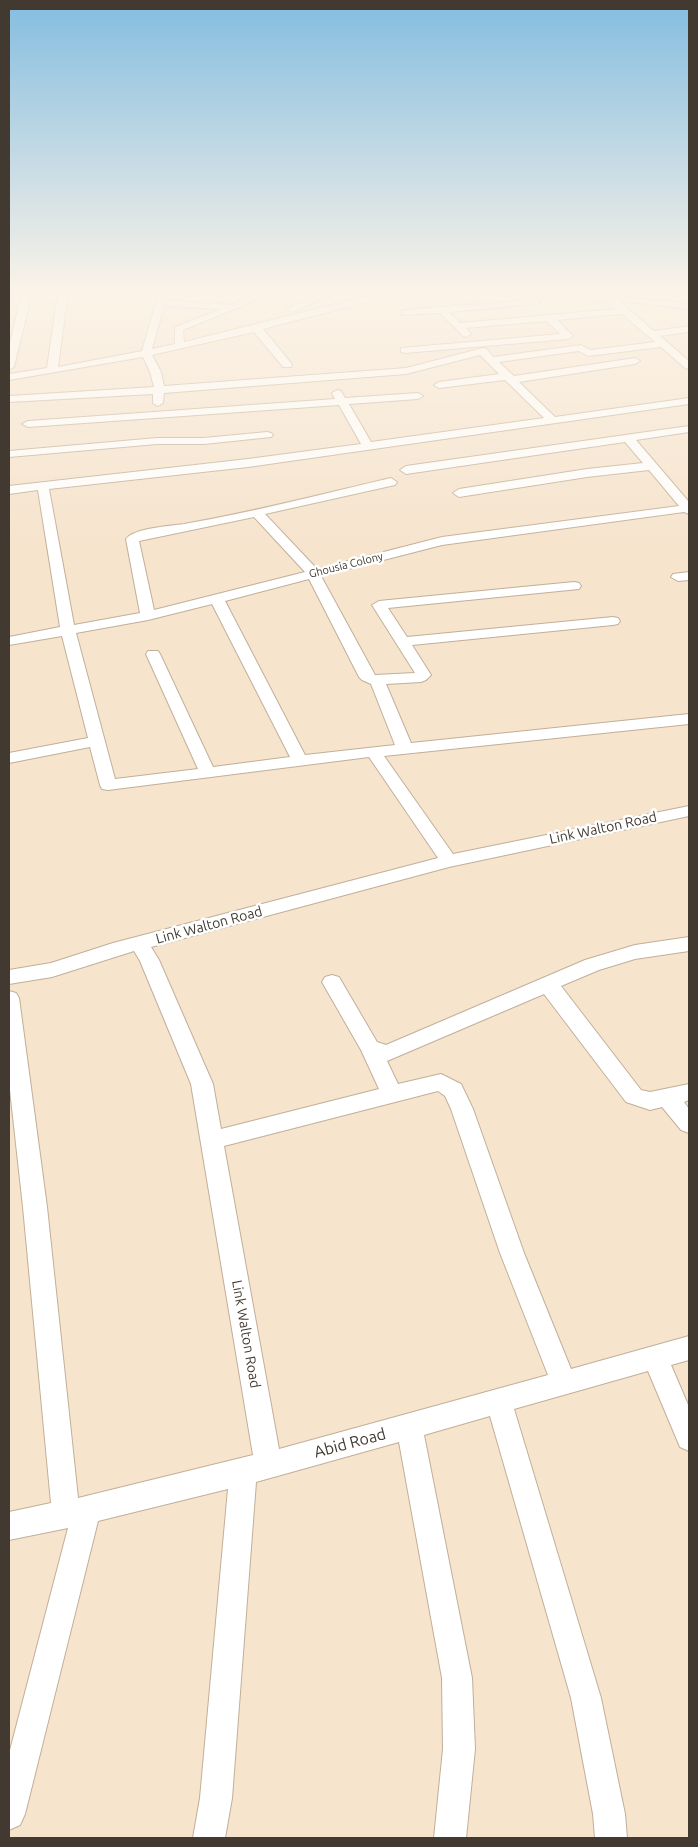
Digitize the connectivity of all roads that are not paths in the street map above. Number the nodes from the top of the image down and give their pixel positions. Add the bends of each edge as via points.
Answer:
1 (158, 378) edge
2 (314, 378) edge
3 (331, 378) edge
4 (508, 378) edge
5 (510, 378) edge
6 (439, 385) dead end
7 (160, 390) junction
8 (418, 396) dead end
9 (9, 399) edge
10 (689, 401) edge
11 (342, 402) junction
12 (156, 415) junction
13 (552, 420) junction
14 (28, 424) dead end
15 (689, 429) edge
16 (267, 435) dead end
17 (628, 438) junction
18 (368, 446) junction
19 (9, 454) edge
20 (652, 466) junction
21 (406, 470) dead end
22 (391, 482) dead end
23 (43, 486) junction
24 (9, 490) edge
25 (459, 492) dead end
26 (688, 509) edge
27 (257, 513) junction
28 (313, 573) junction
29 (574, 586) dead end
30 (217, 599) junction
31 (148, 616) junction
32 (613, 621) dead end
33 (68, 630) junction
34 (9, 641) edge
35 (402, 642) junction
36 (154, 654) dead end
37 (377, 680) junction
38 (689, 719) edge
39 (97, 741) junction
40 (405, 749) junction
41 (373, 752) junction
42 (9, 758) edge
43 (300, 761) junction
44 (208, 773) junction
45 (689, 811) edge
46 (449, 861) junction
47 (139, 944) junction
48 (689, 944) edge
49 (9, 977) edge
50 (332, 982) dead end
51 (547, 983) junction
52 (9, 998) edge
53 (370, 1048) junction
54 (689, 1092) edge
55 (392, 1094) junction
56 (667, 1097) junction
57 (689, 1124) edge
58 (212, 1140) junction
59 (689, 1348) edge
60 (656, 1359) junction
61 (564, 1384) junction
62 (499, 1402) junction
63 (409, 1426) junction
64 (689, 1438) edge
65 (256, 1468) junction
66 (77, 1513) junction
67 (9, 1526) edge
68 (9, 1814) edge
69 (209, 1838) edge
70 (450, 1838) edge
71 (611, 1838) edge

1 - 7 street
2 - 7 street
3 - 11 street
4 - 6 street
5 - 13 street
7 - 9 street
7 - 12 street
8 - 11 street
10 - 13 street
11 - 12 street
11 - 18 street
12 - 14 street
13 - 18 street
15 - 17 street
16 - 19 street
17 - 20 street
17 - 21 street
18 - 23 street
20 - 25 street
20 - 26 street
22 - 27 street
23 - 24 street
23 - 33 street
26 - 28 street, Ghousia Colony via 442,541
27 - 28 street
27 - 31 street via 132,539
28 - 30 street, Ghousia Colony
28 - 37 street via 367,677
29 - 35 street via 379,606
30 - 31 street, Ghousia Colony
30 - 43 street
31 - 33 street, Ghousia Colony
32 - 35 street
33 - 34 street, Ghousia Colony
33 - 39 street
35 - 37 street via 424,675
36 - 44 street
37 - 40 street
38 - 40 street
39 - 42 street
39 - 44 street via 108,785
40 - 41 street
41 - 43 street
41 - 46 street
43 - 44 street
45 - 46 street, Link Walton Road
46 - 47 street, Link Walton Road
47 - 49 street via 52,970
47 - 58 street, Link Walton Road via 150,960 202,1084
48 - 51 street via 635,952
50 - 53 street
51 - 53 street via 387,1052
51 - 56 street via 634,1096 650,1101
52 - 66 street
53 - 55 street
54 - 56 street
55 - 58 street
55 - 61 street via 441,1082 453,1090 512,1254
56 - 57 street
58 - 65 street, Link Walton Road
59 - 60 street, Abid Road
60 - 61 street, Abid Road
60 - 64 street
61 - 62 street, Abid Road
62 - 63 street, Abid Road
62 - 71 street via 586,1698
63 - 65 street, Abid Road
63 - 70 street via 457,1678 459,1749
65 - 66 street, Abid Road
65 - 69 street, Link Walton Road
66 - 67 street, Abid Road
66 - 68 street

